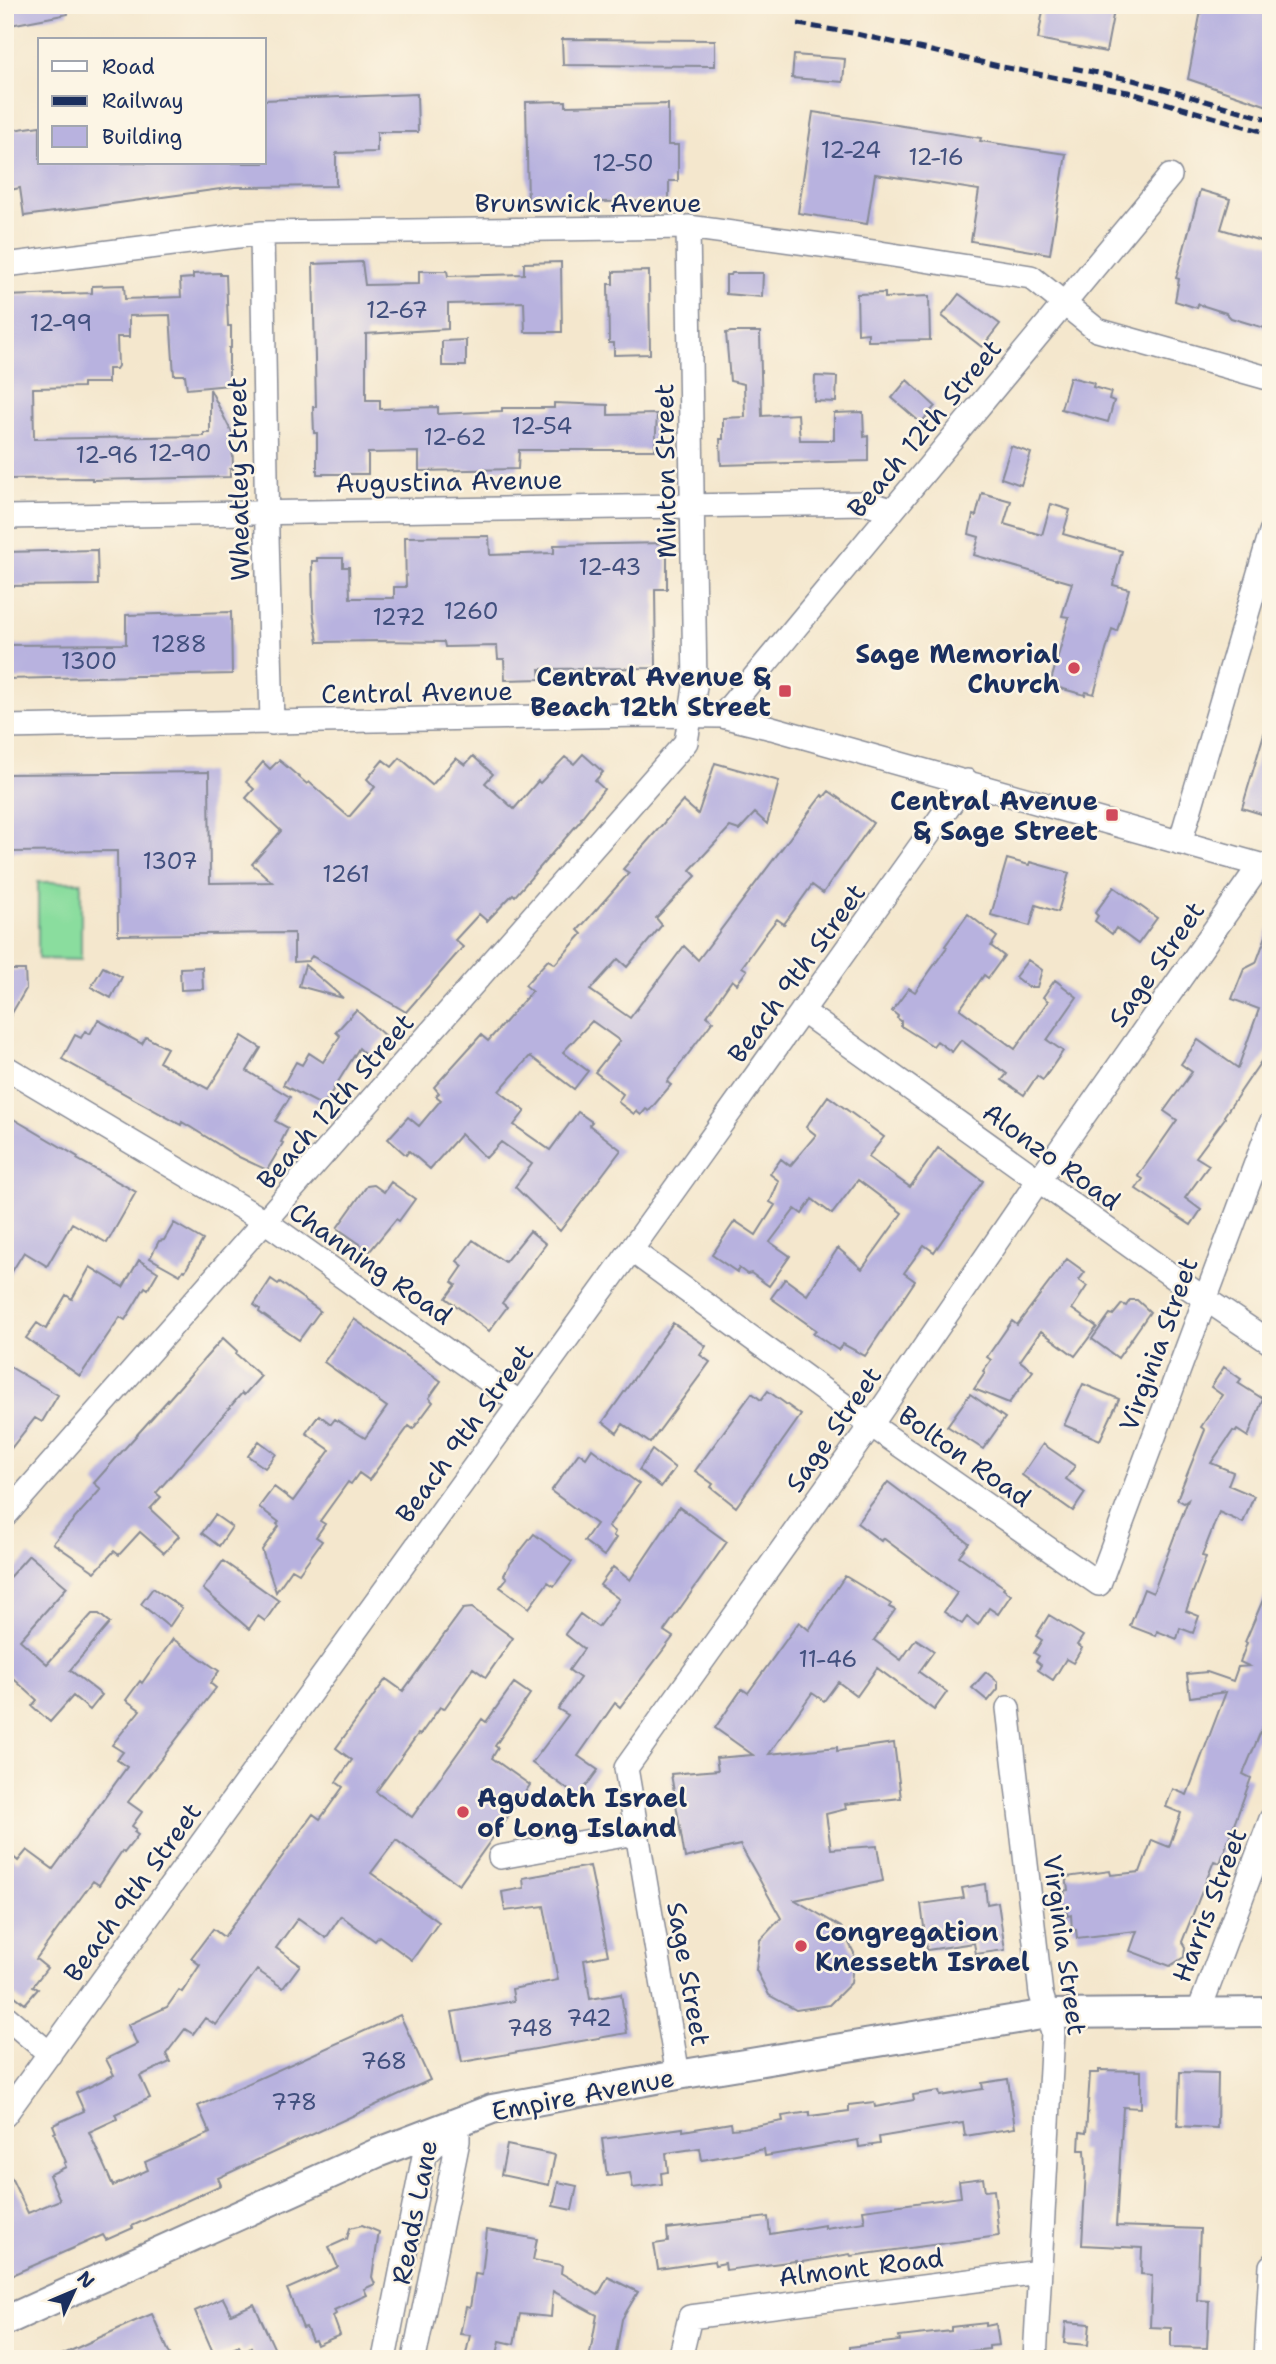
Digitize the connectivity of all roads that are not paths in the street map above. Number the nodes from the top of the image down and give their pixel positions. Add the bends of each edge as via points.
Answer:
1 (1170, 176) dead end
2 (688, 227) junction
3 (262, 233) junction
4 (5, 265) edge
5 (1064, 304) junction
6 (1271, 379) edge
7 (694, 506) junction
8 (892, 510) junction
9 (266, 512) junction
10 (5, 517) edge
11 (1271, 532) edge
12 (691, 714) junction
13 (722, 716) junction
14 (272, 723) junction
15 (5, 727) edge
16 (967, 781) junction
17 (1180, 843) junction
18 (1265, 867) edge
19 (802, 1011) junction
20 (5, 1067) edge
21 (1271, 1124) edge
22 (1038, 1181) junction
23 (266, 1222) junction
24 (631, 1250) junction
25 (1205, 1300) junction
26 (1271, 1343) edge
27 (520, 1403) junction
28 (871, 1425) junction
29 (5, 1516) edge
30 (1099, 1584) joint
31 (1008, 1708) dead end
32 (1271, 1819) edge
33 (636, 1833) junction
34 (500, 1857) dead end
35 (1199, 2011) junction
36 (1271, 2012) edge
37 (1047, 2014) junction
38 (5, 2016) edge
39 (50, 2054) junction
40 (678, 2075) junction
41 (5, 2115) edge
42 (458, 2121) junction
43 (1271, 2266) edge
44 (1039, 2272) junction
45 (5, 2321) edge
46 (384, 2359) edge
47 (414, 2359) edge
48 (680, 2359) edge
49 (1035, 2359) edge
50 (1266, 2359) edge

1 - 5 street, Beach 12th Street
2 - 3 street, Brunswick Avenue
2 - 5 street, Brunswick Avenue via 1031,277
2 - 7 street, Minton Street
3 - 4 street, Brunswick Avenue
3 - 9 street, Wheatley Street
5 - 6 street, Brunswick Avenue via 1097,330
5 - 8 street, Beach 12th Street
7 - 8 street, Augustina Avenue via 867,503
7 - 9 street, Augustina Avenue
7 - 12 street, Minton Street via 695,687
8 - 13 street, Beach 12th Street
9 - 10 street, Augustina Avenue
9 - 14 street, Wheatley Street
11 - 17 street
12 - 13 street, Central Avenue
12 - 14 street, Central Avenue
12 - 23 street, Beach 12th Street via 686,742
13 - 16 street, Central Avenue
14 - 15 street, Central Avenue
16 - 17 street, Central Avenue
16 - 19 street, Beach 9th Street
17 - 18 street, Central Avenue
18 - 22 street, Sage Street
19 - 22 street, Alonzo Road
19 - 24 street, Beach 9th Street
20 - 23 street, Channing Road
21 - 25 street, Virginia Street
22 - 25 street, Alonzo Road
22 - 28 street, Sage Street
23 - 27 street, Channing Road
23 - 29 street, Beach 12th Street
24 - 27 street, Beach 9th Street
24 - 28 street, Bolton Road
25 - 26 street, Alonzo Road
25 - 30 street, Virginia Street
27 - 39 street, Beach 9th Street
28 - 30 street, Bolton Road
28 - 33 street, Sage Street via 626,1768
31 - 37 street, Virginia Street
32 - 35 street, Harris Street
33 - 34 street
33 - 40 street, Sage Street
35 - 36 main road, Empire Avenue
35 - 37 main road, Empire Avenue
37 - 40 main road, Empire Avenue
37 - 44 street, Virginia Street via 1053,2032
38 - 39 street
39 - 41 street, Beach 9th Street
40 - 42 main road, Empire Avenue via 492,2109
42 - 45 main road, Empire Avenue
42 - 46 street, Reads Lane via 424,2156
42 - 47 street, Reads Lane via 458,2141
43 - 50 street
44 - 48 street, Almont Road via 690,2317
44 - 49 street, Virginia Street

